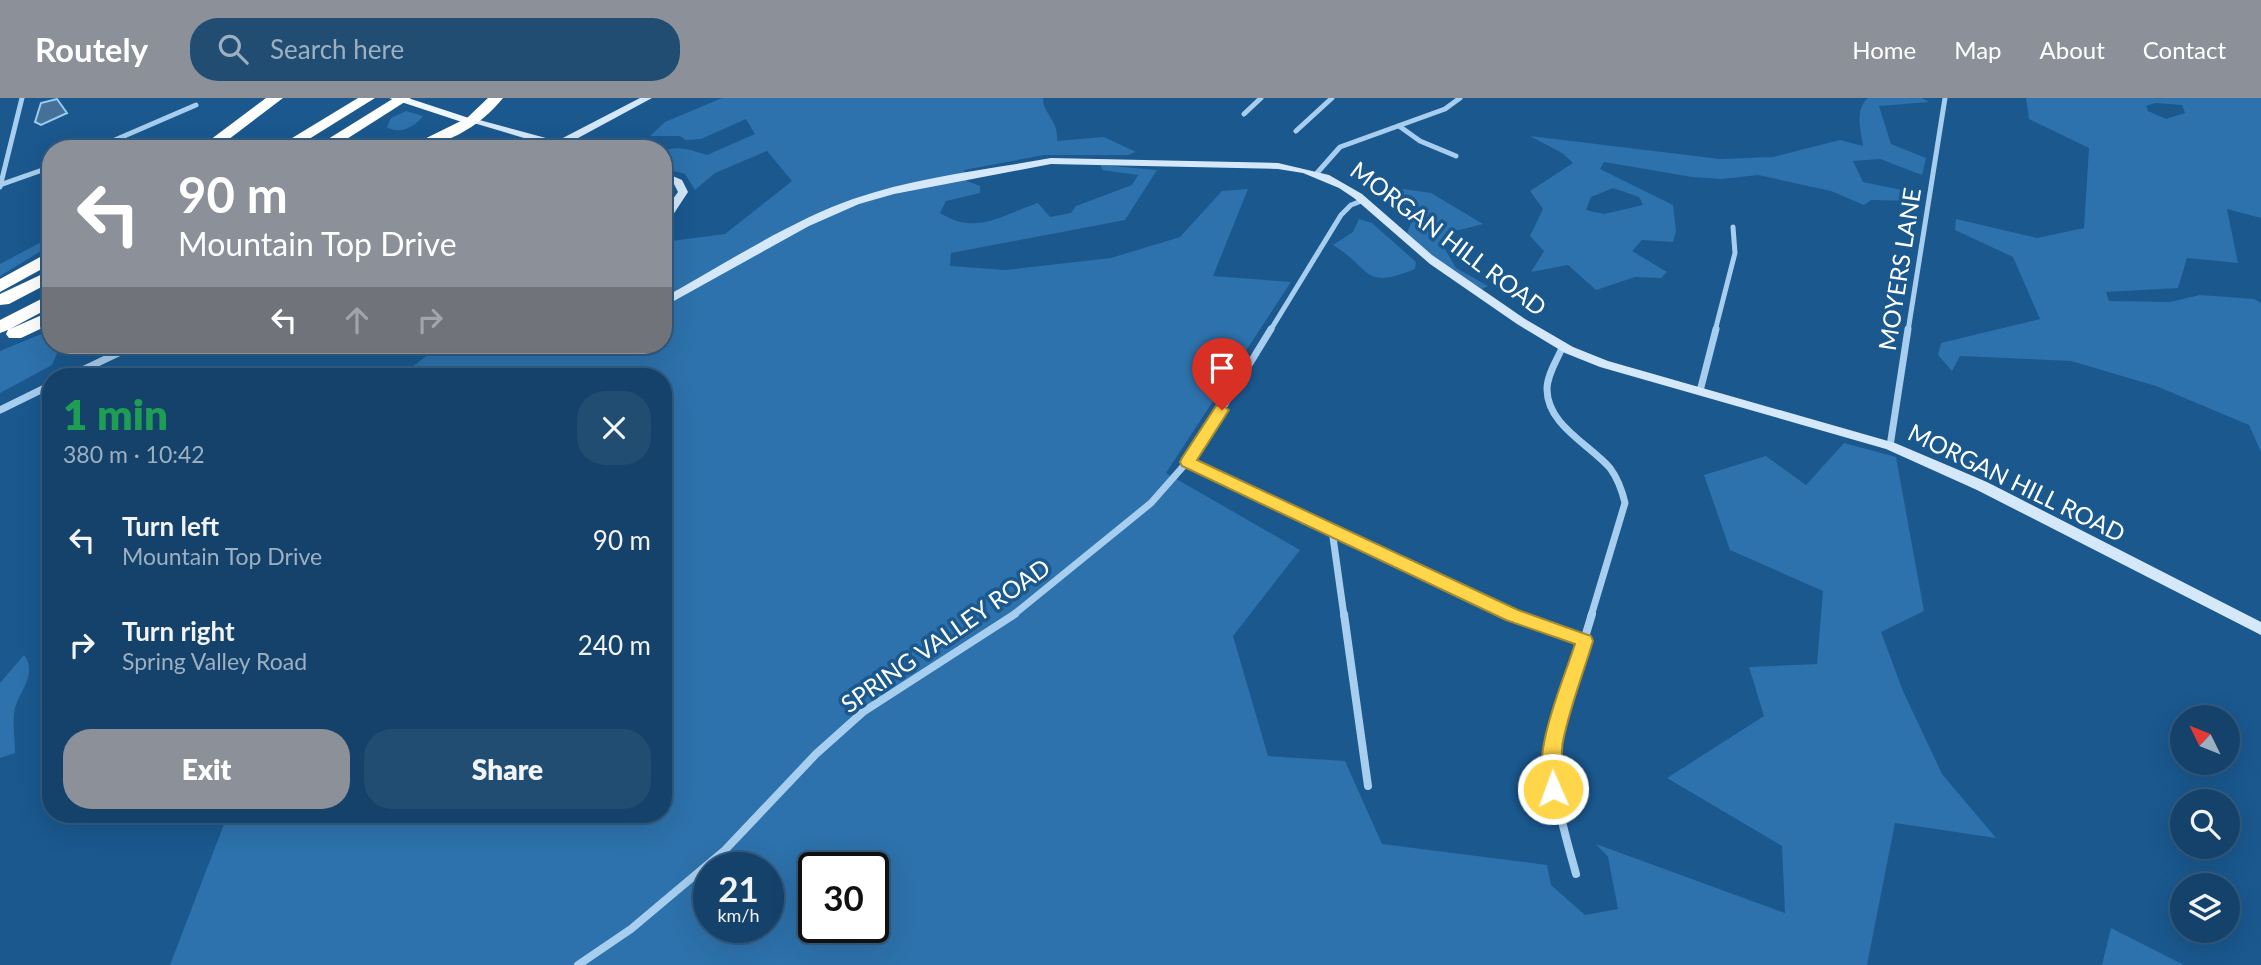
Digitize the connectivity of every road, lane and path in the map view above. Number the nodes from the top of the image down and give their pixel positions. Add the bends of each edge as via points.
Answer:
1 (22, 98) edge
2 (368, 98) edge
3 (395, 98) edge
4 (404, 98) edge
5 (496, 98) edge
6 (647, 98) edge
7 (1261, 98) edge
8 (1332, 98) edge
9 (1460, 98) edge
10 (1945, 98) edge
11 (276, 99) edge
12 (196, 105) dead end
13 (1244, 114) dead end
14 (472, 121) junction
15 (1399, 126) junction
16 (1296, 131) dead end
17 (115, 140) edge
18 (219, 140) edge
19 (297, 140) edge
20 (335, 140) edge
21 (431, 140) edge
22 (532, 140) edge
23 (567, 140) edge
24 (1456, 156) dead end
25 (42, 170) edge
26 (1317, 173) junction
27 (672, 179) edge
28 (0, 186) edge
29 (1364, 200) junction
30 (672, 208) edge
31 (1733, 227) dead end
32 (42, 261) edge
33 (42, 280) edge
34 (0, 287) edge
35 (672, 298) edge
36 (0, 302) edge
37 (42, 305) edge
38 (42, 321) edge
39 (0, 327) edge
40 (0, 341) edge
41 (1562, 348) junction
42 (116, 354) edge
43 (86, 368) edge
44 (42, 389) edge
45 (1700, 391) junction
46 (0, 410) edge
47 (1890, 446) junction
48 (1188, 462) junction
49 (1332, 530) junction
50 (2261, 629) edge
51 (1584, 641) junction
52 (1368, 786) dead end
53 (1576, 874) dead end
54 (578, 965) edge

1 - 28 street
2 - 19 highway
3 - 14 main road
4 - 20 highway
5 - 14 highway
6 - 23 main road
7 - 13 street
8 - 16 street
9 - 15 street via 1445,109
10 - 47 street, MOYERS LANE
11 - 18 highway
12 - 17 street
14 - 21 highway
14 - 22 main road
15 - 24 street
15 - 26 street via 1340,147
25 - 28 street
26 - 29 main road, MORGAN HILL ROAD via 1345,185
26 - 35 main road, MORGAN HILL ROAD via 1278,166 1034,163 883,194 824,215
27 - 30 main road via 683,192
29 - 41 main road, MORGAN HILL ROAD via 1425,255
29 - 48 street, SPRING VALLEY ROAD via 1341,215
31 - 45 street via 1735,253
32 - 34 highway
33 - 36 highway
37 - 39 highway
38 - 40 highway
41 - 45 main road, MORGAN HILL ROAD
41 - 51 street via 1547,385 1550,405 1611,467 1624,498 1623,515
42 - 43 street
44 - 46 street
45 - 47 main road, MORGAN HILL ROAD
47 - 50 main road, MORGAN HILL ROAD via 1982,486
48 - 49 street
48 - 54 street, SPRING VALLEY ROAD via 1146,507 1038,597 863,712 816,754 725,850 636,925
49 - 51 street via 1521,619
49 - 52 street
51 - 53 street via 1556,733 1550,771

